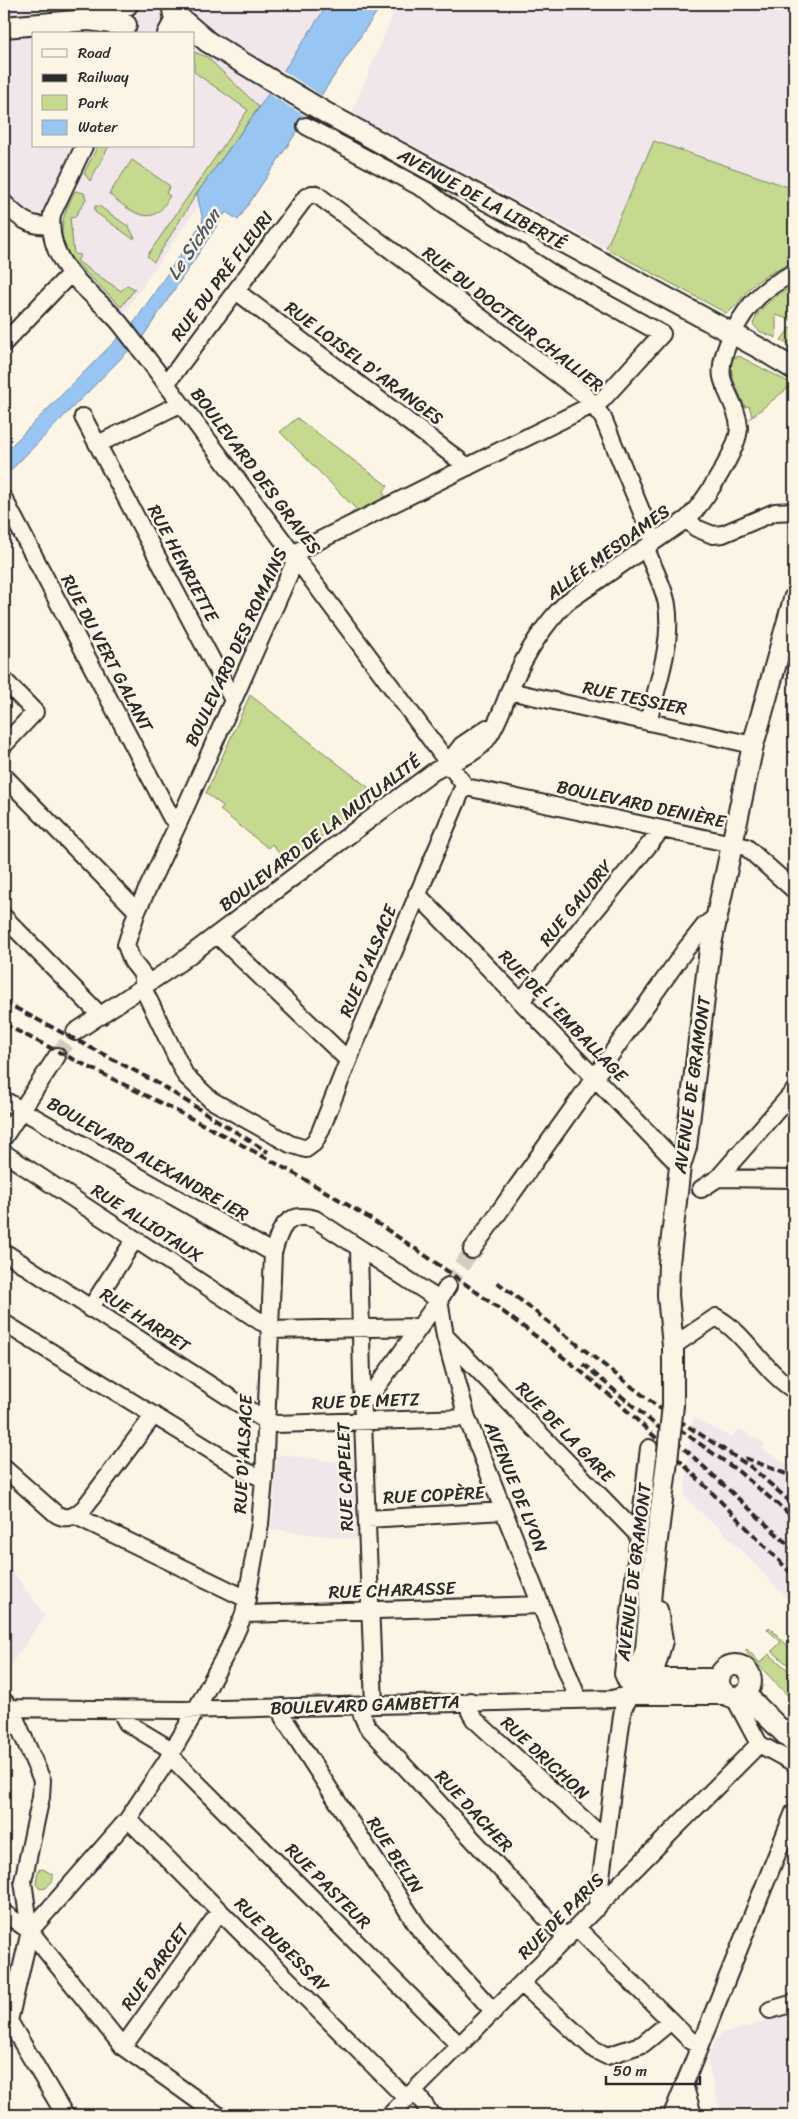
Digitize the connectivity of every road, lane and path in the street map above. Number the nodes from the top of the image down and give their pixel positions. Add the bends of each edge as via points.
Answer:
1 (172, 18) edge
2 (128, 22) edge
3 (4, 27) edge
4 (190, 32) edge
5 (201, 41) edge
6 (306, 126) dead end
7 (83, 148) edge
8 (312, 194) joint
9 (4, 203) edge
10 (51, 225) junction
11 (70, 274) junction
12 (794, 274) edge
13 (236, 290) junction
14 (733, 334) junction
15 (4, 343) edge
16 (761, 349) junction
17 (794, 363) edge
18 (794, 370) edge
19 (166, 384) junction
20 (180, 404) junction
21 (594, 404) junction
22 (83, 417) dead end
23 (98, 444) junction
24 (468, 467) junction
25 (4, 499) edge
26 (794, 511) edge
27 (687, 519) junction
28 (650, 545) junction
29 (297, 560) junction
30 (793, 609) edge
31 (4, 680) edge
32 (509, 691) junction
33 (233, 700) junction
34 (648, 722) junction
35 (4, 745) edge
36 (753, 745) junction
37 (448, 763) junction
38 (4, 776) edge
39 (466, 787) junction
40 (178, 824) junction
41 (662, 829) junction
42 (732, 844) junction
43 (794, 890) edge
44 (417, 894) junction
45 (137, 911) junction
46 (717, 916) junction
47 (4, 917) edge
48 (217, 935) junction
49 (686, 949) junction
50 (710, 949) junction
51 (146, 977) junction
52 (521, 1001) junction
53 (57, 1056) tunnel mouth
54 (348, 1060) junction
55 (595, 1077) junction
56 (794, 1091) edge
57 (4, 1100) edge
58 (23, 1110) junction
59 (4, 1137) edge
60 (306, 1149) joint
61 (4, 1153) edge
62 (680, 1166) junction
63 (718, 1178) junction
64 (794, 1178) edge
65 (701, 1189) dead end
66 (136, 1239) junction
67 (359, 1248) junction
68 (472, 1250) tunnel mouth
69 (4, 1252) edge
70 (273, 1253) junction
71 (444, 1293) junction
72 (90, 1309) junction
73 (4, 1323) edge
74 (420, 1326) junction
75 (269, 1327) junction
76 (361, 1328) junction
77 (445, 1336) junction
78 (673, 1346) junction
79 (456, 1378) junction
80 (485, 1379) junction
81 (794, 1390) edge
82 (362, 1403) junction
83 (154, 1415) junction
84 (467, 1418) junction
85 (363, 1421) junction
86 (266, 1422) junction
87 (649, 1448) dead end
88 (4, 1468) edge
89 (264, 1479) junction
90 (504, 1511) junction
91 (76, 1516) junction
92 (367, 1518) junction
93 (638, 1535) junction
94 (652, 1579) junction
95 (246, 1606) junction
96 (541, 1606) junction
97 (370, 1610) junction
98 (651, 1679) junction
99 (735, 1690) junction
100 (632, 1694) junction
101 (578, 1699) junction
102 (470, 1701) junction
103 (368, 1705) junction
104 (6, 1706) edge
105 (282, 1707) junction
106 (196, 1709) junction
107 (120, 1710) junction
108 (794, 1730) edge
109 (794, 1743) edge
110 (759, 1744) junction
111 (171, 1752) junction
112 (794, 1763) edge
113 (794, 1812) edge
114 (128, 1819) junction
115 (606, 1832) junction
116 (596, 1908) junction
117 (220, 1912) junction
118 (4, 1913) edge
119 (30, 1931) junction
120 (572, 1933) junction
121 (522, 1984) junction
122 (794, 2004) edge
123 (770, 2010) dead end
124 (494, 2012) junction
125 (670, 2021) junction
126 (6, 2027) edge
127 (700, 2045) junction
128 (460, 2046) junction
129 (123, 2047) junction
130 (684, 2084) junction
131 (410, 2095) junction
132 (65, 2115) edge
133 (218, 2115) edge
134 (390, 2115) edge
135 (431, 2115) edge
136 (672, 2115) edge
137 (692, 2115) edge

1 - 4 main road, AVENUE DE LA LIBERTÉ
2 - 3 main road via 89,20
5 - 14 main road, AVENUE DE LA LIBERTÉ via 326,113
6 - 21 street, BOULEVARD DES ROMAINS via 429,192 552,274 662,334 602,400
7 - 10 street via 52,214
8 - 13 street, RUE DU PRÉ FLEURI via 306,197
8 - 21 street, RUE DU DOCTEUR CHALLIER
9 - 10 street via 20,220 34,225
10 - 11 street, BOULEVARD DES GRAVES via 54,246
11 - 15 street
11 - 19 street, BOULEVARD DES GRAVES via 118,321
12 - 14 street, ALLÉE MESDAMES via 759,295
13 - 19 street, RUE DU PRÉ FLEURI
13 - 24 street, RUE LOISEL D'ARANGES
14 - 16 main road, AVENUE DE LA LIBERTÉ
14 - 27 street, ALLÉE MESDAMES via 723,356 722,375 737,416 738,436 705,498
16 - 17 main road, AVENUE DE LA LIBERTÉ
16 - 18 main road, AVENUE DE LA LIBERTÉ
19 - 20 street, BOULEVARD DES GRAVES
20 - 23 street
20 - 29 street, BOULEVARD DES GRAVES
21 - 24 street, BOULEVARD DES ROMAINS
21 - 28 street, RUE DU DOCTEUR CHALLIER via 603,418
22 - 23 street, RUE HENRIETTE
23 - 33 street, RUE HENRIETTE
24 - 29 street, BOULEVARD DES ROMAINS via 300,550
25 - 40 street, RUE DU VERT GALANT via 166,808
26 - 27 street, ALLÉE MESDAMES via 775,512 712,536
27 - 28 street, ALLÉE MESDAMES
28 - 32 street, ALLÉE MESDAMES via 567,602 550,618
28 - 34 street, RUE DU DOCTEUR CHALLIER via 668,616 667,642
29 - 33 street, BOULEVARD DES ROMAINS
29 - 37 street, BOULEVARD DES GRAVES
30 - 36 main road, AVENUE DE GRAMONT
31 - 35 street via 35,712
32 - 34 street, RUE TESSIER
32 - 37 street, ALLÉE MESDAMES via 496,722 462,745
33 - 40 street, BOULEVARD DES ROMAINS
34 - 36 street, RUE TESSIER
36 - 42 main road, AVENUE DE GRAMONT
37 - 39 street, BOULEVARD DES GRAVES
37 - 48 street, BOULEVARD DE LA MUTUALITÉ
38 - 45 street
39 - 41 street, BOULEVARD DENIÈRE
39 - 44 street, RUE D'ALSACE
40 - 45 street, BOULEVARD DES ROMAINS
41 - 42 street, BOULEVARD DENIÈRE
41 - 52 street, RUE GAUDRY
42 - 43 street, BOULEVARD DENIÈRE via 746,847
42 - 46 main road, AVENUE DE GRAMONT
44 - 52 street, RUE DE L'EMBALLAGE
44 - 54 street, RUE D'ALSACE
45 - 51 street, BOULEVARD DES ROMAINS via 130,930
46 - 49 street via 705,925
46 - 50 main road, AVENUE DE GRAMONT
47 - 51 street, BOULEVARD DE LA MUTUALITÉ via 99,1013
48 - 51 street, BOULEVARD DE LA MUTUALITÉ
48 - 54 street
49 - 50 street
49 - 55 street
50 - 62 main road, AVENUE DE GRAMONT via 686,1147
51 - 60 street, BOULEVARD DES ROMAINS via 185,1075 211,1100 290,1144
52 - 55 street, RUE DE L'EMBALLAGE
53 - 58 street
54 - 60 street, RUE D'ALSACE via 320,1132
55 - 62 street, RUE DE L'EMBALLAGE
55 - 68 street
56 - 63 street
57 - 58 street, BOULEVARD ALEXANDRE IER
58 - 59 street
58 - 70 street, BOULEVARD ALEXANDRE IER
61 - 66 street, RUE ALLIOTAUX
62 - 78 main road, AVENUE DE GRAMONT via 668,1295
63 - 64 street
63 - 65 street
66 - 72 street
66 - 75 street, RUE ALLIOTAUX
67 - 70 street, RUE D'ALSACE via 315,1219 301,1215 283,1227
67 - 71 street
67 - 76 street, RUE CAPELET
69 - 72 street, RUE HARPET
70 - 75 street, RUE D'ALSACE
71 - 74 street
71 - 77 street, AVENUE DE LYON
72 - 86 street, RUE HARPET
73 - 83 street
74 - 76 street
74 - 82 street
75 - 76 street
75 - 86 street, RUE D'ALSACE
76 - 82 street, RUE CAPELET
77 - 79 street, AVENUE DE LYON
77 - 80 street, RUE DE LA GARE
78 - 81 street via 716,1317 730,1325
78 - 94 main road, AVENUE DE GRAMONT, bridge via 673,1405
79 - 80 street
79 - 84 street, AVENUE DE LYON
80 - 93 street, RUE DE LA GARE
82 - 85 street, RUE CAPELET
83 - 89 street via 241,1469
83 - 91 street
84 - 85 street, RUE DE METZ
84 - 90 street, AVENUE DE LYON
85 - 86 street, RUE DE METZ
85 - 92 street, RUE CAPELET
86 - 89 street, RUE D'ALSACE
87 - 93 street, AVENUE DE GRAMONT
88 - 91 street via 56,1514 67,1518
89 - 95 street, RUE D'ALSACE
90 - 92 street, RUE COPÈRE
90 - 96 street, AVENUE DE LYON
91 - 95 street
92 - 97 street, RUE CAPELET
93 - 100 street, AVENUE DE GRAMONT via 623,1674
94 - 98 main road, AVENUE DE GRAMONT via 662,1641
94 - 100 main road, AVENUE DE GRAMONT via 646,1649
95 - 97 street, RUE CHARASSE
95 - 106 street, RUE D'ALSACE via 229,1648
96 - 97 street, RUE CHARASSE
96 - 101 street, AVENUE DE LYON
97 - 103 street, RUE CAPELET
98 - 99 main road
98 - 100 main road
99 - 100 main road, BOULEVARD GAMBETTA
99 - 108 main road
99 - 109 main road
99 - 110 street
100 - 101 street, BOULEVARD GAMBETTA via 612,1699
100 - 115 street, AVENUE DE GRAMONT via 623,1708
101 - 102 street, BOULEVARD GAMBETTA
102 - 103 street, BOULEVARD GAMBETTA
102 - 115 street, RUE DRICHON via 474,1719 595,1830
103 - 105 street, BOULEVARD GAMBETTA
103 - 120 street, RUE DACHER via 362,1715 367,1726
104 - 107 street, BOULEVARD GAMBETTA
104 - 119 street via 42,1780 23,1881
105 - 106 street, BOULEVARD GAMBETTA
105 - 124 street, RUE BELIN via 283,1717 420,1930
106 - 107 street, BOULEVARD GAMBETTA
106 - 111 street, RUE D'ALSACE
107 - 111 street, RUE PASTEUR via 128,1723
110 - 112 street
110 - 116 street, RUE DE PARIS
111 - 114 street, RUE D'ALSACE
111 - 128 street, RUE PASTEUR via 176,1762
113 - 127 street
114 - 117 street, RUE DUBESSAY
114 - 119 street, RUE D'ALSACE
115 - 116 street, AVENUE DE GRAMONT
116 - 120 street, RUE DE PARIS
117 - 129 street, RUE DARCET
117 - 131 street, RUE DUBESSAY
118 - 119 street
119 - 126 street
119 - 129 street
120 - 121 street, RUE DE PARIS
120 - 125 street, RUE DACHER
121 - 124 street, RUE DE PARIS
121 - 125 street via 595,2050 607,2056 643,2044
122 - 123 street
124 - 128 street, RUE DE PARIS
125 - 127 street, RUE DACHER
126 - 132 street
127 - 130 street
128 - 131 street, RUE DE PARIS
129 - 133 street
130 - 136 street
130 - 137 street
131 - 134 street, RUE DE PARIS
131 - 135 street, RUE DUBESSAY via 422,2100

